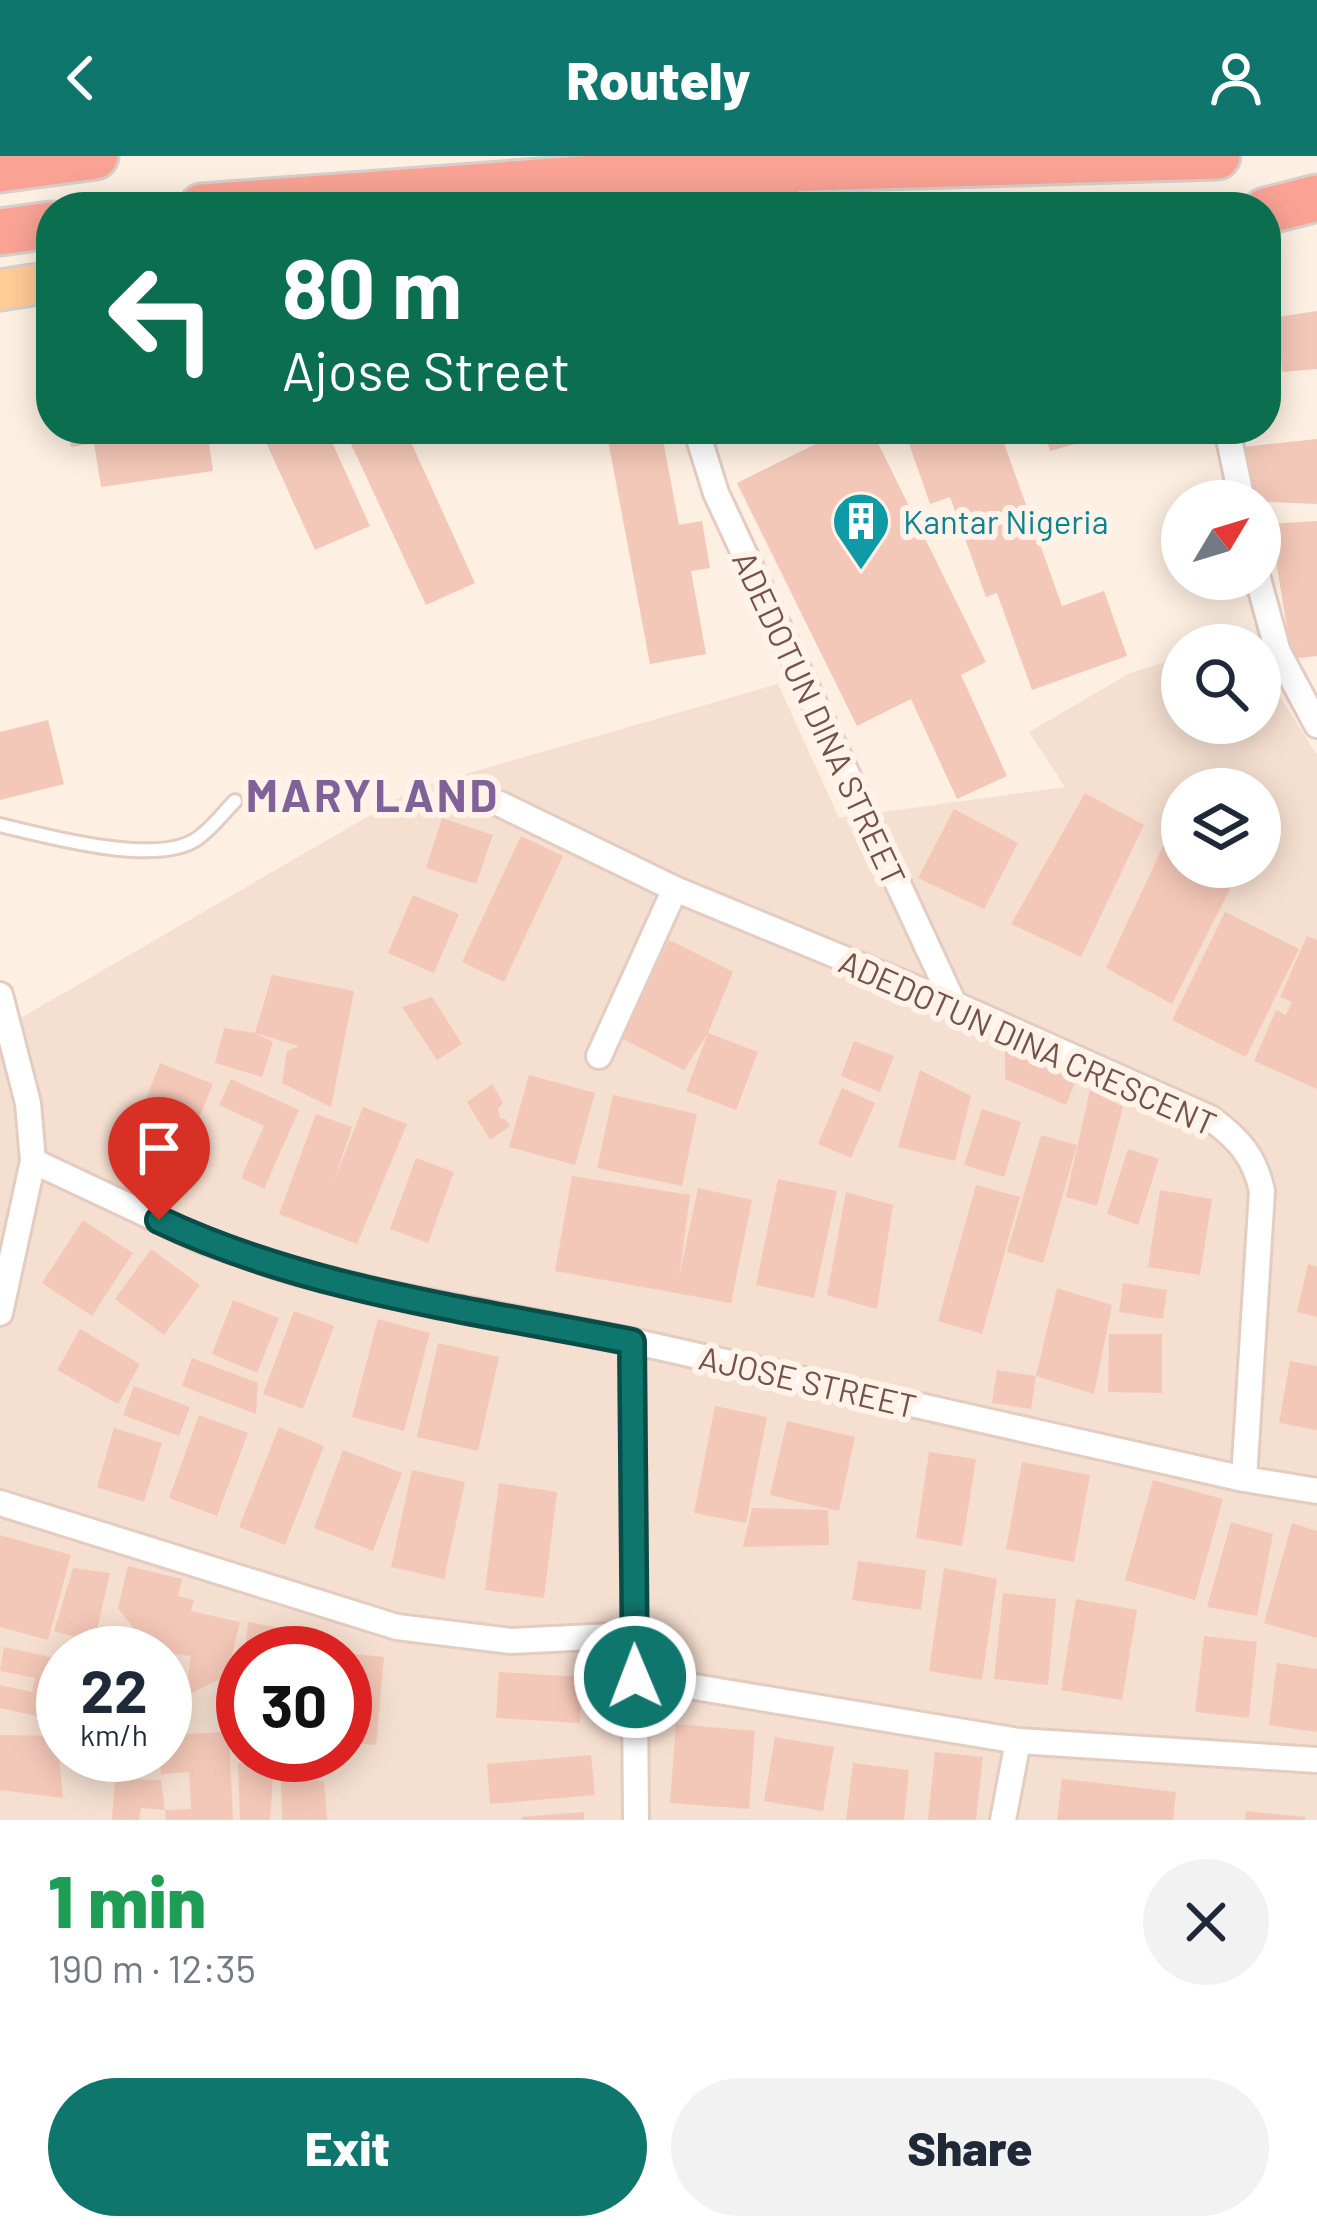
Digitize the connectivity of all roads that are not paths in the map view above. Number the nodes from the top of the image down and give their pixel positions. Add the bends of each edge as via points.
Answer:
1 (95, 156) edge
2 (1217, 156) edge
3 (0, 169) edge
4 (676, 172) junction
5 (405, 192) edge
6 (737, 192) edge
7 (36, 227) edge
8 (0, 232) edge
9 (36, 284) edge
10 (0, 290) edge
11 (701, 444) edge
12 (1230, 444) edge
13 (1238, 480) edge
14 (1264, 600) edge
15 (1317, 725) edge
16 (236, 801) dead end
17 (500, 804) dead end
18 (0, 825) edge
19 (675, 890) junction
20 (0, 995) edge
21 (953, 1004) junction
22 (599, 1056) dead end
23 (33, 1161) junction
24 (0, 1313) edge
25 (632, 1342) junction
26 (1244, 1479) junction
27 (1317, 1491) edge
28 (0, 1503) edge
29 (634, 1635) junction
30 (635, 1677) junction
31 (1018, 1741) junction
32 (1317, 1760) edge
33 (636, 1820) edge
34 (1003, 1820) edge

1 - 3 highway
2 - 4 highway
4 - 5 highway
4 - 6 highway
7 - 8 highway
9 - 10 main road
11 - 21 street, ADEDOTUN DINA STREET via 716,493
12 - 13 street
14 - 15 street via 1278,652
16 - 18 lane via 193,842 153,850
17 - 19 street, ADEDOTUN DINA CRESCENT
19 - 21 street, ADEDOTUN DINA CRESCENT
19 - 22 street
20 - 23 street via 28,1103
21 - 26 street, ADEDOTUN DINA CRESCENT via 1210,1118 1257,1167
23 - 24 street
23 - 25 street, AJOSE STREET via 201,1240 293,1271
25 - 26 street, AJOSE STREET
25 - 29 street
26 - 27 street, AJOSE STREET
28 - 29 street via 397,1627 512,1641
29 - 30 street
30 - 31 street
30 - 33 street
31 - 32 street
31 - 34 street

